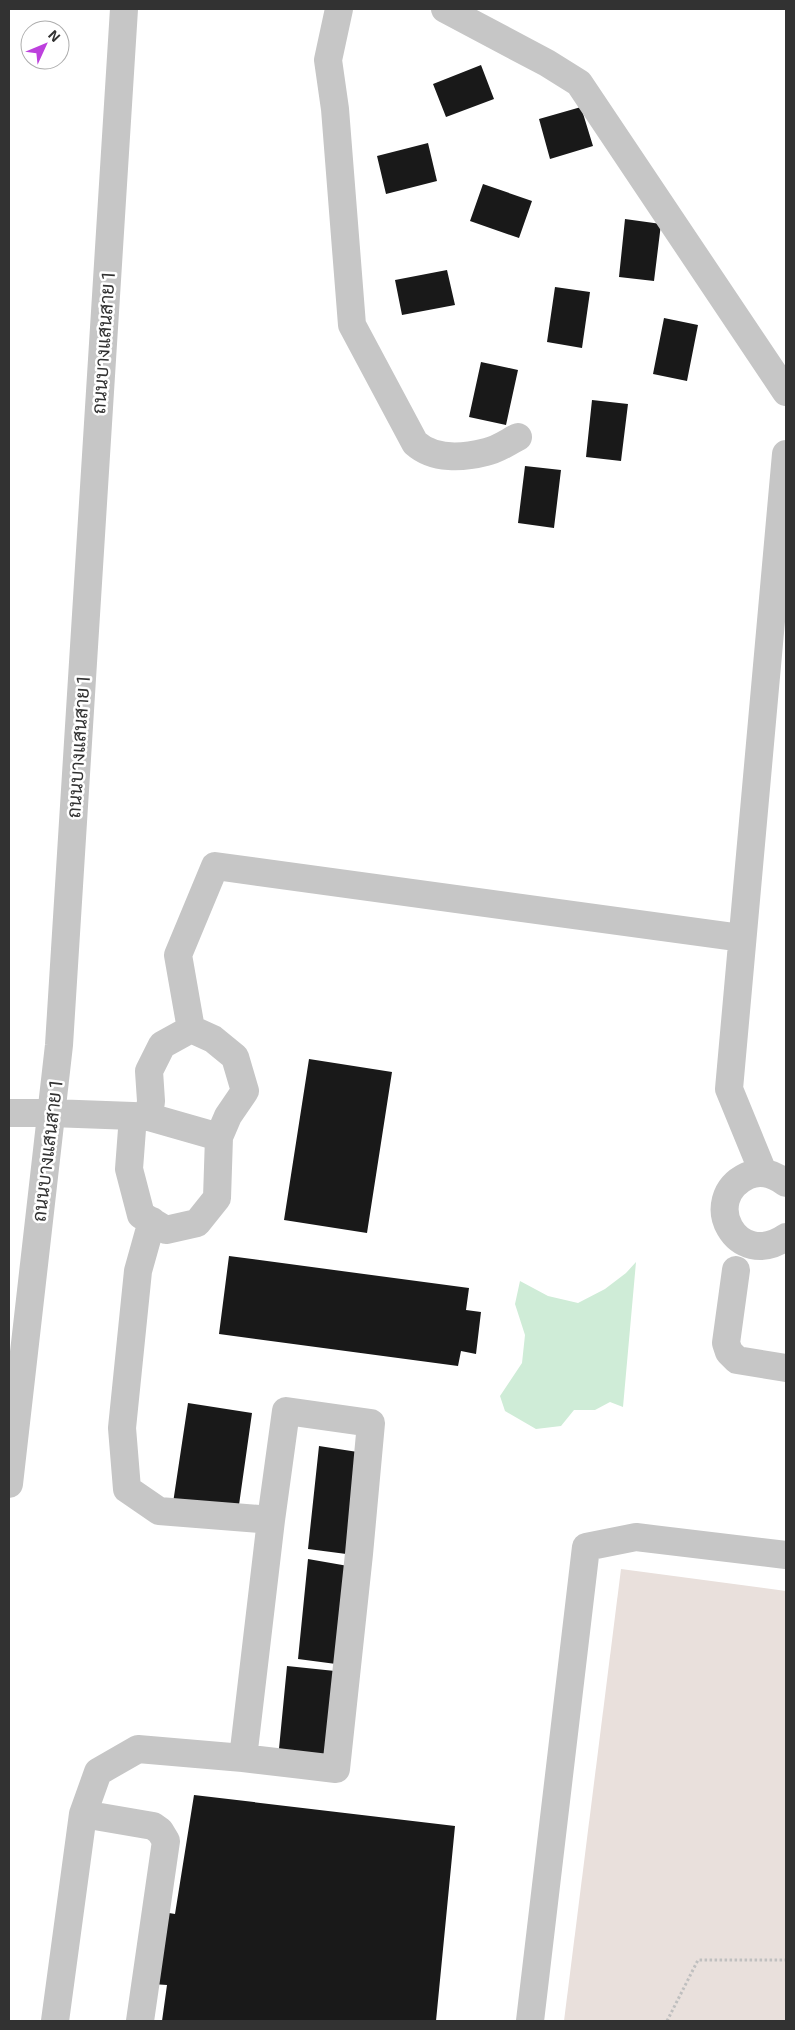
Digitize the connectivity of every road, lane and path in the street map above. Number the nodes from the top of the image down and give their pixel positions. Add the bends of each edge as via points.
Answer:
1 (124, 9) edge
2 (340, 9) edge
3 (444, 9) edge
4 (786, 392) edge
5 (518, 437) dead end
6 (786, 454) edge
7 (776, 666) edge
8 (742, 938) junction
9 (191, 1029) junction
10 (9, 1113) edge
11 (51, 1113) junction
12 (141, 1117) junction
13 (219, 1136) junction
14 (775, 1178) edge
15 (152, 1222) junction
16 (786, 1237) edge
17 (736, 1270) dead end
18 (786, 1368) edge
19 (9, 1484) edge
20 (271, 1520) junction
21 (786, 1556) edge
22 (243, 1758) junction
23 (83, 1814) junction
24 (786, 1960) edge
25 (55, 2021) edge
26 (140, 2021) edge
27 (530, 2021) edge
28 (667, 2021) edge

1 - 11 street, ถนนบางแสนสาย 1 via 59,1045
2 - 5 street via 328,60 335,108 352,325 420,448 449,458 488,452
3 - 4 street via 548,63 579,83
6 - 7 street
7 - 8 street
8 - 9 street via 215,866 178,955
8 - 14 street via 729,1089
9 - 12 street via 162,1045 149,1071 151,1101
9 - 13 street via 213,1039 235,1057 245,1091
10 - 11 street
11 - 12 street
11 - 19 street, ถนนบางแสนสาย 1
12 - 13 street
12 - 15 street via 129,1169 141,1214
13 - 15 street via 218,1198 198,1223 166,1230
14 - 16 street via 751,1174 731,1188 726,1199 727,1223 742,1241 753,1245 765,1246
15 - 20 street via 138,1271 122,1428 127,1489 159,1510
17 - 18 street via 726,1343 729,1352 737,1360
20 - 22 street
20 - 22 street via 286,1411 371,1423 336,1769
21 - 27 street via 636,1537 586,1547
22 - 23 street via 138,1749 98,1772
23 - 25 street
23 - 26 street via 153,1826 166,1841
24 - 28 path via 698,1960

